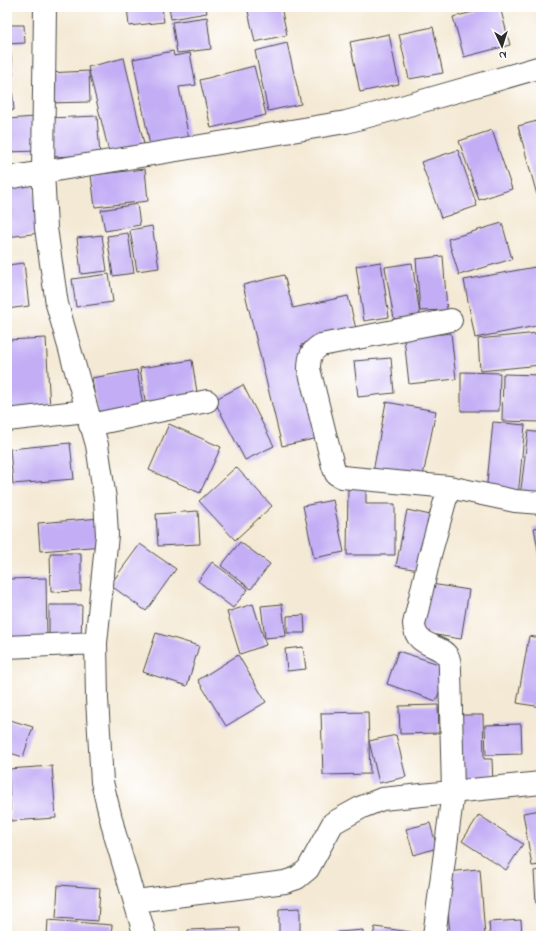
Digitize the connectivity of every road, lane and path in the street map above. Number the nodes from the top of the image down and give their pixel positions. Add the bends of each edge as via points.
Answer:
1 (45, 7) edge
2 (541, 67) edge
3 (43, 171) junction
4 (7, 178) edge
5 (451, 320) dead end
6 (207, 401) dead end
7 (88, 418) junction
8 (7, 420) edge
9 (449, 487) junction
10 (541, 503) edge
11 (96, 643) junction
12 (7, 647) edge
13 (541, 783) edge
14 (453, 792) junction
15 (136, 901) junction
16 (145, 936) edge
17 (434, 936) edge

1 - 3 street
2 - 3 street via 346,122
3 - 4 street
3 - 7 street via 46,228 57,304
5 - 9 street via 322,345 313,349 309,358 309,368 336,474 342,477
6 - 7 street
7 - 8 street
7 - 11 street via 97,445 107,535
9 - 10 street via 515,501
9 - 14 street via 430,555 414,632 424,643 448,657
11 - 12 street
11 - 15 street via 102,782 115,835
13 - 14 street
14 - 15 street via 382,799 345,816 333,824 308,869 297,878 285,882
14 - 17 street
15 - 16 street

